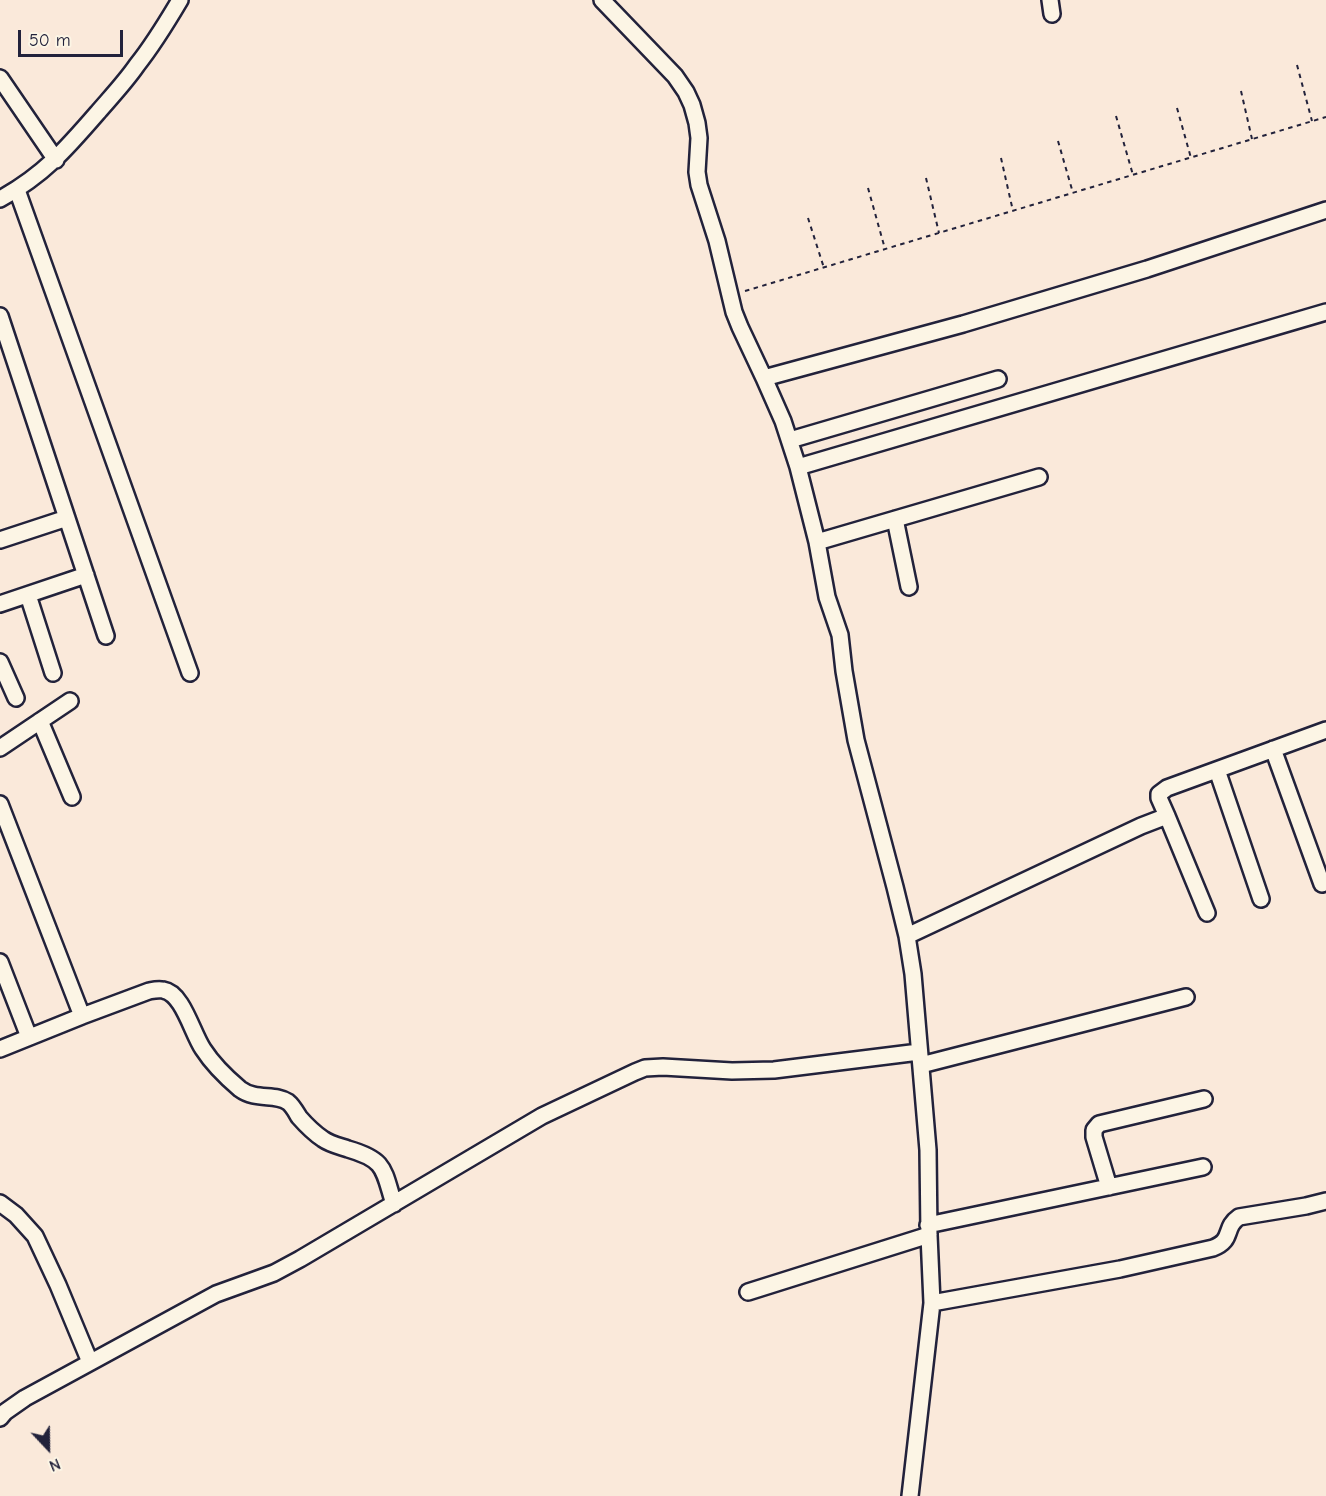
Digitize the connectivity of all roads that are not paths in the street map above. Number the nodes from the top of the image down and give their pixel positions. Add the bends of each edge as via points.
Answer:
1 (180, 0) edge
2 (602, 0) edge
3 (0, 78) edge
4 (56, 160) junction
5 (17, 190) junction
6 (0, 199) edge
7 (1326, 210) edge
8 (1326, 312) edge
9 (0, 316) edge
10 (764, 378) junction
11 (998, 379) dead end
12 (790, 440) junction
13 (798, 467) junction
14 (1039, 477) dead end
15 (67, 518) junction
16 (894, 519) junction
17 (0, 540) edge
18 (817, 542) junction
19 (86, 575) junction
20 (909, 587) dead end
21 (28, 595) junction
22 (0, 604) edge
23 (106, 636) dead end
24 (0, 662) edge
25 (53, 673) dead end
26 (190, 673) dead end
27 (16, 698) dead end
28 (70, 701) dead end
29 (40, 721) junction
30 (1326, 730) edge
31 (0, 748) edge
32 (1273, 749) junction
33 (1217, 770) junction
34 (72, 797) dead end
35 (0, 804) edge
36 (1167, 816) junction
37 (1322, 884) dead end
38 (1261, 899) dead end
39 (1207, 913) dead end
40 (907, 936) junction
41 (0, 962) edge
42 (1186, 997) dead end
43 (82, 1016) junction
44 (29, 1038) junction
45 (0, 1050) edge
46 (920, 1058) junction
47 (1204, 1099) dead end
48 (1203, 1167) dead end
49 (1110, 1187) junction
50 (1326, 1201) edge
51 (0, 1203) edge
52 (394, 1204) junction
53 (929, 1230) junction
54 (748, 1292) dead end
55 (932, 1304) junction
56 (90, 1362) junction
57 (0, 1418) edge
58 (910, 1496) edge

1 - 4 street via 137,67
2 - 10 street via 675,76 689,99 699,138 699,185 740,327
3 - 4 street
4 - 5 street
5 - 6 street
5 - 26 street
7 - 10 street via 998,314
8 - 13 street
9 - 15 street
10 - 12 street
11 - 12 street
12 - 13 street
13 - 18 street
14 - 16 street
15 - 17 street
15 - 19 street
16 - 18 street
16 - 20 street
18 - 40 street via 827,597 840,635 856,740
19 - 21 street
19 - 23 street
21 - 22 street
21 - 25 street
24 - 27 street
28 - 29 street
29 - 31 street
29 - 34 street
30 - 32 street
32 - 33 street
32 - 37 street
33 - 36 street via 1162,791 1159,798
33 - 38 street
35 - 43 street
36 - 39 street
36 - 40 street
40 - 46 street
41 - 44 street
42 - 46 street
43 - 44 street
43 - 52 street via 149,991 160,989 173,994 201,1047 234,1083 249,1094 288,1102 324,1140 375,1160 384,1171
44 - 45 street
46 - 52 street via 774,1070 645,1068 542,1116
46 - 53 street via 928,1150
47 - 49 street via 1099,1124 1094,1137
48 - 49 street
49 - 53 street
50 - 55 street via 1239,1217 1232,1222 1226,1240 1213,1248
51 - 56 street via 35,1236
52 - 56 street via 274,1273 216,1294
53 - 54 street
53 - 55 street
55 - 58 street
56 - 57 street via 17,1402

